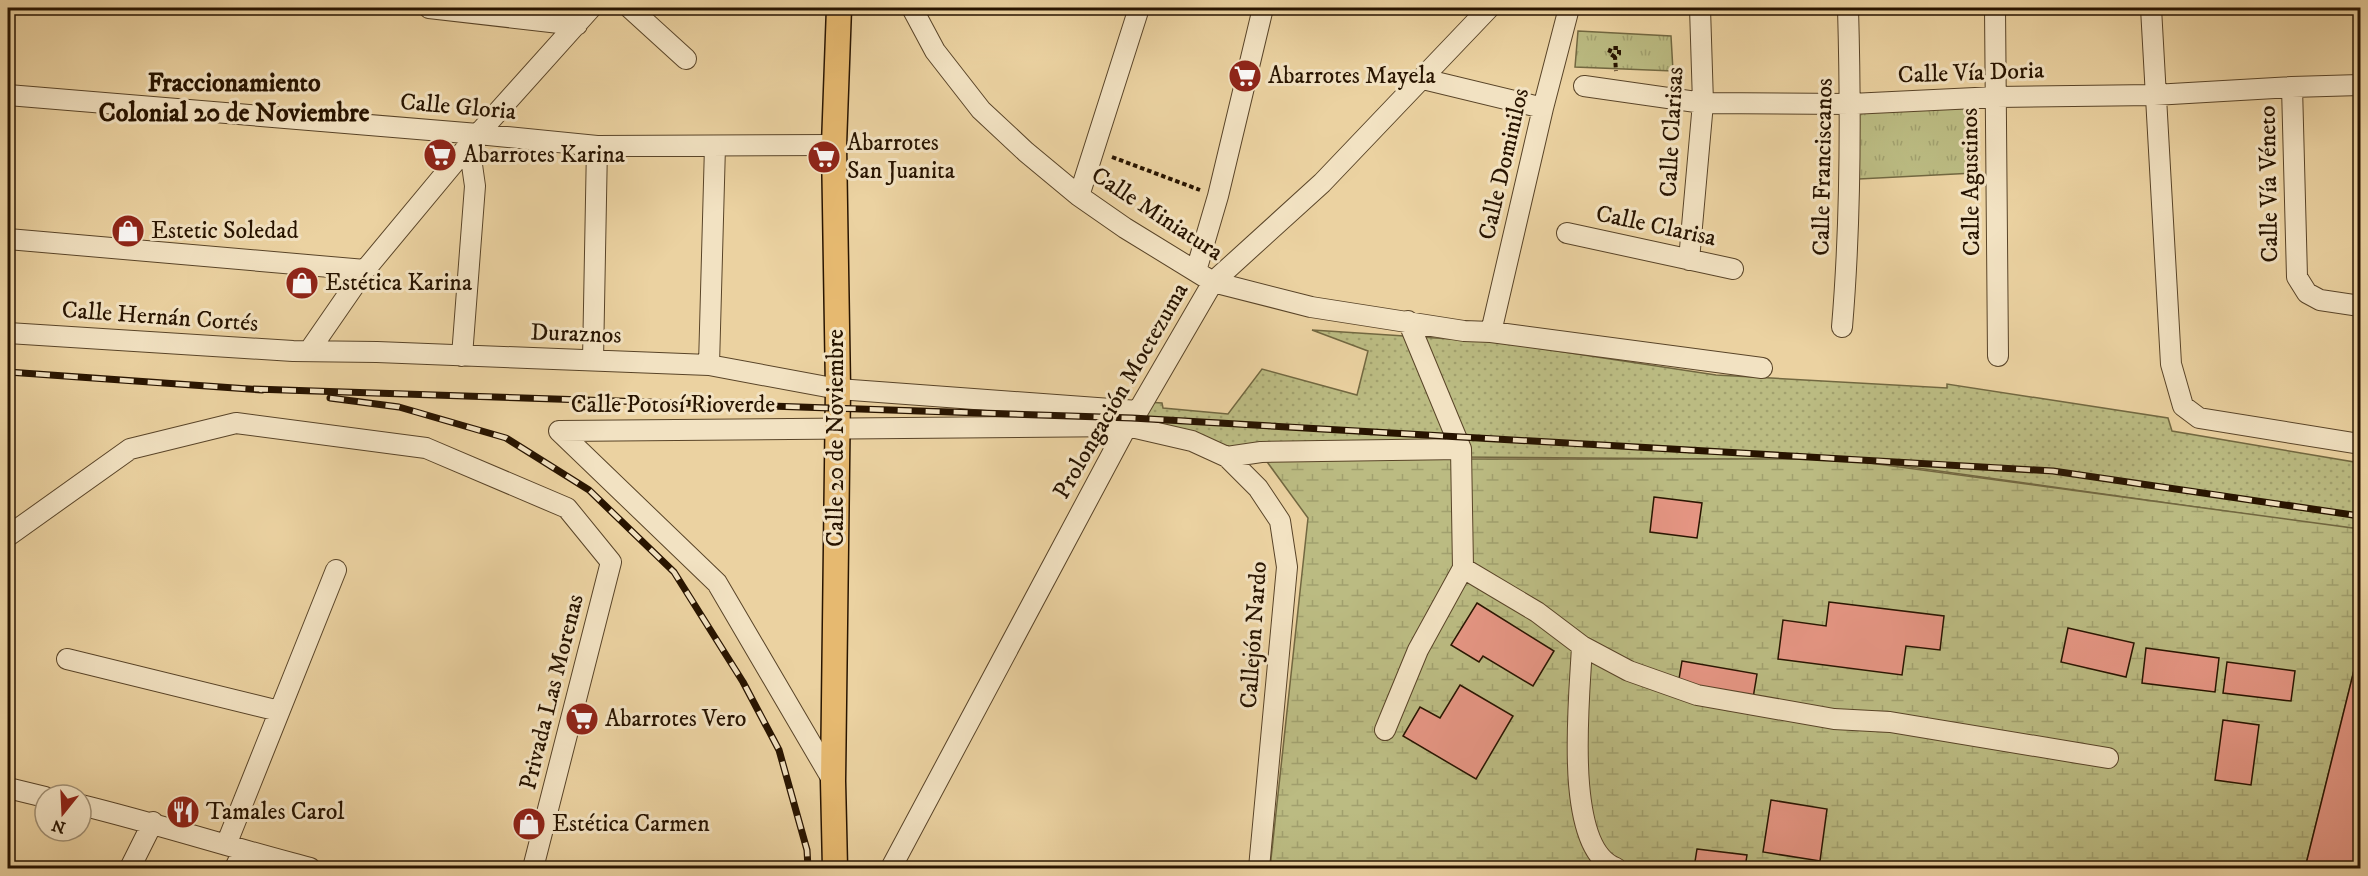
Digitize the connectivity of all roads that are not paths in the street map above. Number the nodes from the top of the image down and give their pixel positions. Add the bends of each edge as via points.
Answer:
1 (429, 8) edge
2 (591, 8) edge
3 (630, 8) edge
4 (839, 8) edge
5 (912, 8) edge
6 (1139, 8) edge
7 (1263, 8) edge
8 (1489, 8) edge
9 (1569, 8) edge
10 (1700, 8) edge
11 (1848, 8) edge
12 (1995, 8) edge
13 (2151, 8) edge
14 (577, 26) junction
15 (686, 59) dead end
16 (1423, 79) junction
17 (1584, 86) dead end
18 (2361, 86) edge
19 (2292, 87) junction
20 (8, 95) edge
21 (2154, 95) junction
22 (1996, 97) junction
23 (1703, 103) junction
24 (1851, 104) junction
25 (1543, 108) junction
26 (474, 139) junction
27 (834, 145) junction
28 (597, 146) junction
29 (714, 146) junction
30 (1080, 196) junction
31 (1567, 233) dead end
32 (8, 239) edge
33 (1689, 260) junction
34 (1733, 269) dead end
35 (365, 270) junction
36 (1205, 277) junction
37 (2361, 306) edge
38 (1408, 321) junction
39 (1842, 327) dead end
40 (1491, 332) junction
41 (8, 333) edge
42 (309, 351) junction
43 (462, 356) junction
44 (1998, 356) dead end
45 (593, 360) junction
46 (709, 365) junction
47 (1762, 368) dead end
48 (838, 389) junction
49 (1133, 418) junction
50 (838, 429) junction
51 (2361, 444) edge
52 (1461, 449) junction
53 (1227, 458) junction
54 (8, 536) edge
55 (1462, 568) junction
56 (336, 570) dead end
57 (1582, 646) junction
58 (67, 658) dead end
59 (279, 711) junction
60 (1385, 730) dead end
61 (2108, 758) dead end
62 (834, 781) junction
63 (8, 788) edge
64 (33, 793) edge
65 (93, 808) edge
66 (153, 822) junction
67 (234, 855) edge
68 (130, 868) edge
69 (310, 868) edge
70 (533, 868) edge
71 (835, 868) edge
72 (891, 868) edge
73 (1259, 868) edge
74 (1616, 868) edge

1 - 14 street
2 - 14 street
3 - 15 street
4 - 27 main road, Calle 20 de Noviembre
5 - 30 street, Calle Miniatura via 935,51 981,110
6 - 30 street
7 - 36 street via 1218,196
8 - 16 street, Prolongación Moctezuma
9 - 25 street, Calle Dominilos
10 - 23 street, Calle Clarisas
11 - 24 street, Calle Franciscanos
12 - 22 street, Calle Agustinos
13 - 21 street
14 - 26 street
16 - 25 street
16 - 36 street, Prolongación Moctezuma via 1322,183
17 - 23 street, Calle Vía Doria
18 - 19 street, Calle Vía Doria
19 - 21 street, Calle Vía Doria
19 - 37 street, Calle Vía Véneto via 2297,277 2307,293 2320,300
20 - 26 street, Calle Gloria
21 - 22 street, Calle Vía Doria
21 - 51 street via 2171,364 2183,406 2199,418
22 - 24 street, Calle Vía Doria
22 - 44 street, Calle Agustinos
23 - 24 street, Calle Vía Doria
23 - 33 street, Calle Clarisas
24 - 39 street, Calle Franciscanos
25 - 40 street, Calle Dominilos
26 - 28 street, Calle Gloria
26 - 35 street
26 - 43 street via 475,186
27 - 29 street, Calle Gloria
27 - 48 main road, Calle 20 de Noviembre
28 - 29 street, Calle Gloria
28 - 45 street
29 - 46 street
30 - 36 street, Calle Miniatura
31 - 33 street, Calle Clarisa
32 - 35 street
33 - 34 street, Calle Clarisa
35 - 42 street
36 - 38 street, Calle Miniatura via 1311,307
36 - 49 street, Prolongación Moctezuma
38 - 40 street, Calle Miniatura
38 - 52 street
40 - 47 street, Calle Miniatura
41 - 42 street, Calle Hernán Cortés
42 - 43 street, Duraznos
43 - 45 street, Duraznos
45 - 46 street, Duraznos
46 - 48 street, Duraznos
48 - 49 street
48 - 50 main road, Calle 20 de Noviembre
49 - 50 street, Calle Potosí Rioverde
49 - 53 street, Callejón Nardo
49 - 72 street, Prolongación Moctezuma
50 - 62 main road, Calle 20 de Noviembre
50 - 62 street, Calle Potosí Rioverde via 559,431 717,584
52 - 53 street via 1261,452
52 - 55 street
53 - 73 street, Callejón Nardo via 1258,488 1280,521 1287,567
54 - 70 street, Privada Las Morenas via 130,448 236,423 426,448 567,508 611,562
55 - 57 street via 1537,612
55 - 60 street via 1418,650
56 - 59 street
57 - 61 street via 1629,671 1697,695
57 - 74 street via 1576,760 1587,834 1606,865
58 - 59 street
59 - 67 street
62 - 71 main road, Calle 20 de Noviembre
63 - 64 street
65 - 66 street
66 - 67 street
66 - 68 street
67 - 69 street

